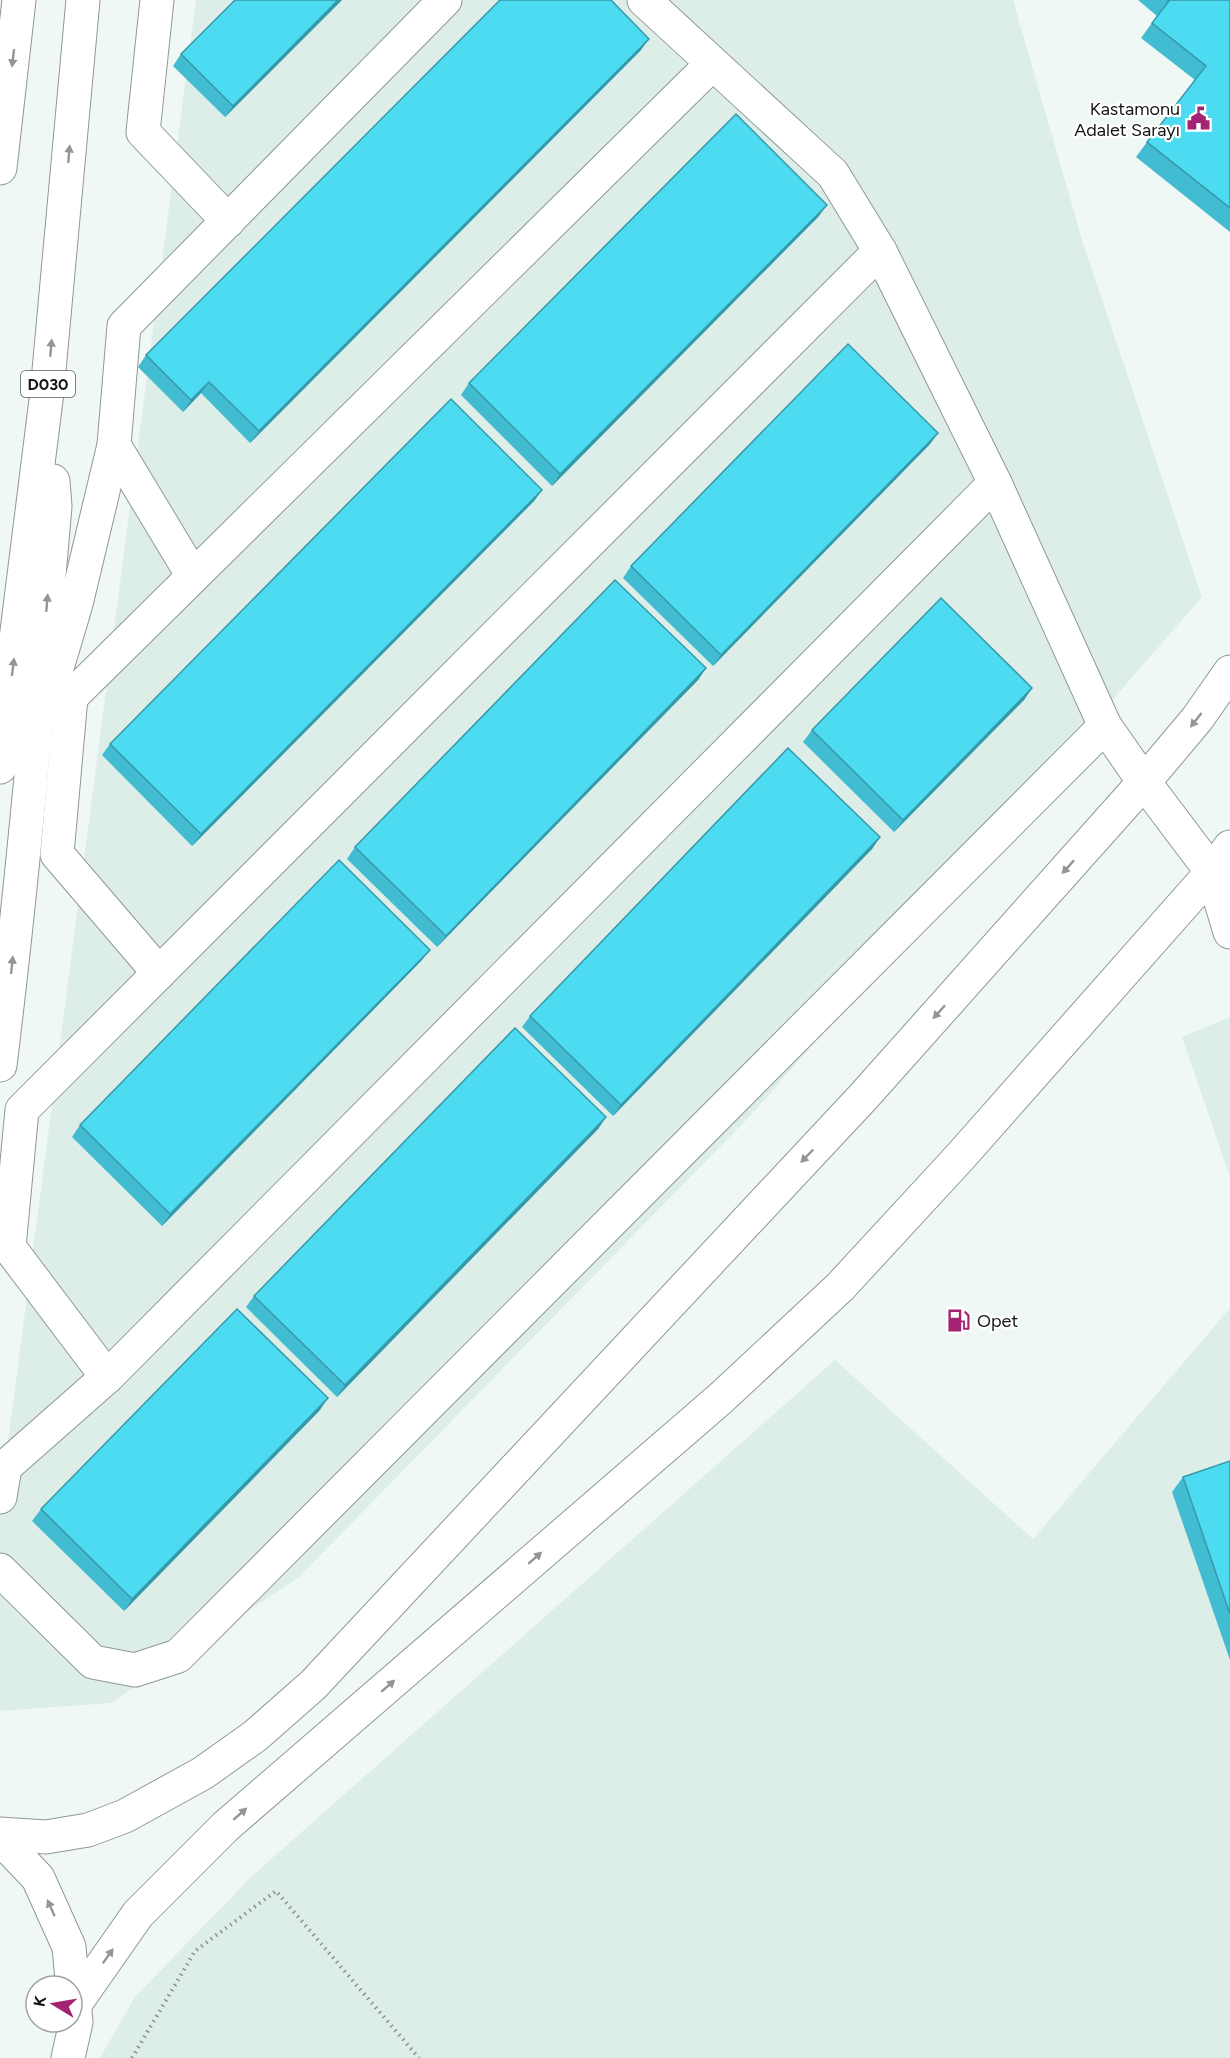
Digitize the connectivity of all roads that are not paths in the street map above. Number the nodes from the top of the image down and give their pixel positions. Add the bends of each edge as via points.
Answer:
1 (20, 0) edge
2 (83, 0) edge
3 (157, 0) edge
4 (445, 0) edge
5 (644, 0) edge
6 (711, 64) junction
7 (0, 168) edge
8 (228, 221) junction
9 (880, 251) junction
10 (47, 392) junction
11 (114, 445) junction
12 (995, 483) junction
13 (194, 576) junction
14 (1230, 672) edge
15 (1105, 726) junction
16 (33, 750) junction
17 (0, 767) edge
18 (1144, 782) junction
19 (1224, 870) edge
20 (1230, 932) edge
21 (159, 973) junction
22 (0, 1065) edge
23 (106, 1377) junction
24 (0, 1497) edge
25 (0, 1570) edge
26 (0, 1836) edge
27 (72, 1974) edge
28 (84, 1991) edge
29 (73, 2034) edge
30 (68, 2058) edge

1 -> 7 main road
10 -> 2 main road, D030
3 - 8 main road via 143,132
4 - 8 main road
5 - 6 main road
6 - 9 main road via 833,174
6 - 13 main road
8 - 11 main road via 124,326
9 - 12 main road
9 - 21 main road
16 -> 10 main road via 55,506
17 -> 10 main road, D030
11 - 13 main road
11 - 16 main road via 76,604
12 - 15 main road
12 - 23 main road
13 - 21 main road via 71,697 57,854
14 -> 18 main road
15 - 18 main road
15 - 25 main road via 178,1656 135,1670 93,1662
22 -> 16 main road
18 - 19 main road
18 -> 26 main road via 864,1096 314,1685 255,1736 203,1773 125,1816 88,1830 46,1837
19 - 20 main road
28 -> 19 main road via 138,1914 226,1826 721,1398 840,1287
21 - 23 main road via 21,1110 9,1248
23 - 24 main road via 5,1467
27 -> 26 main road via 69,1947 38,1878
29 - 30 main road

